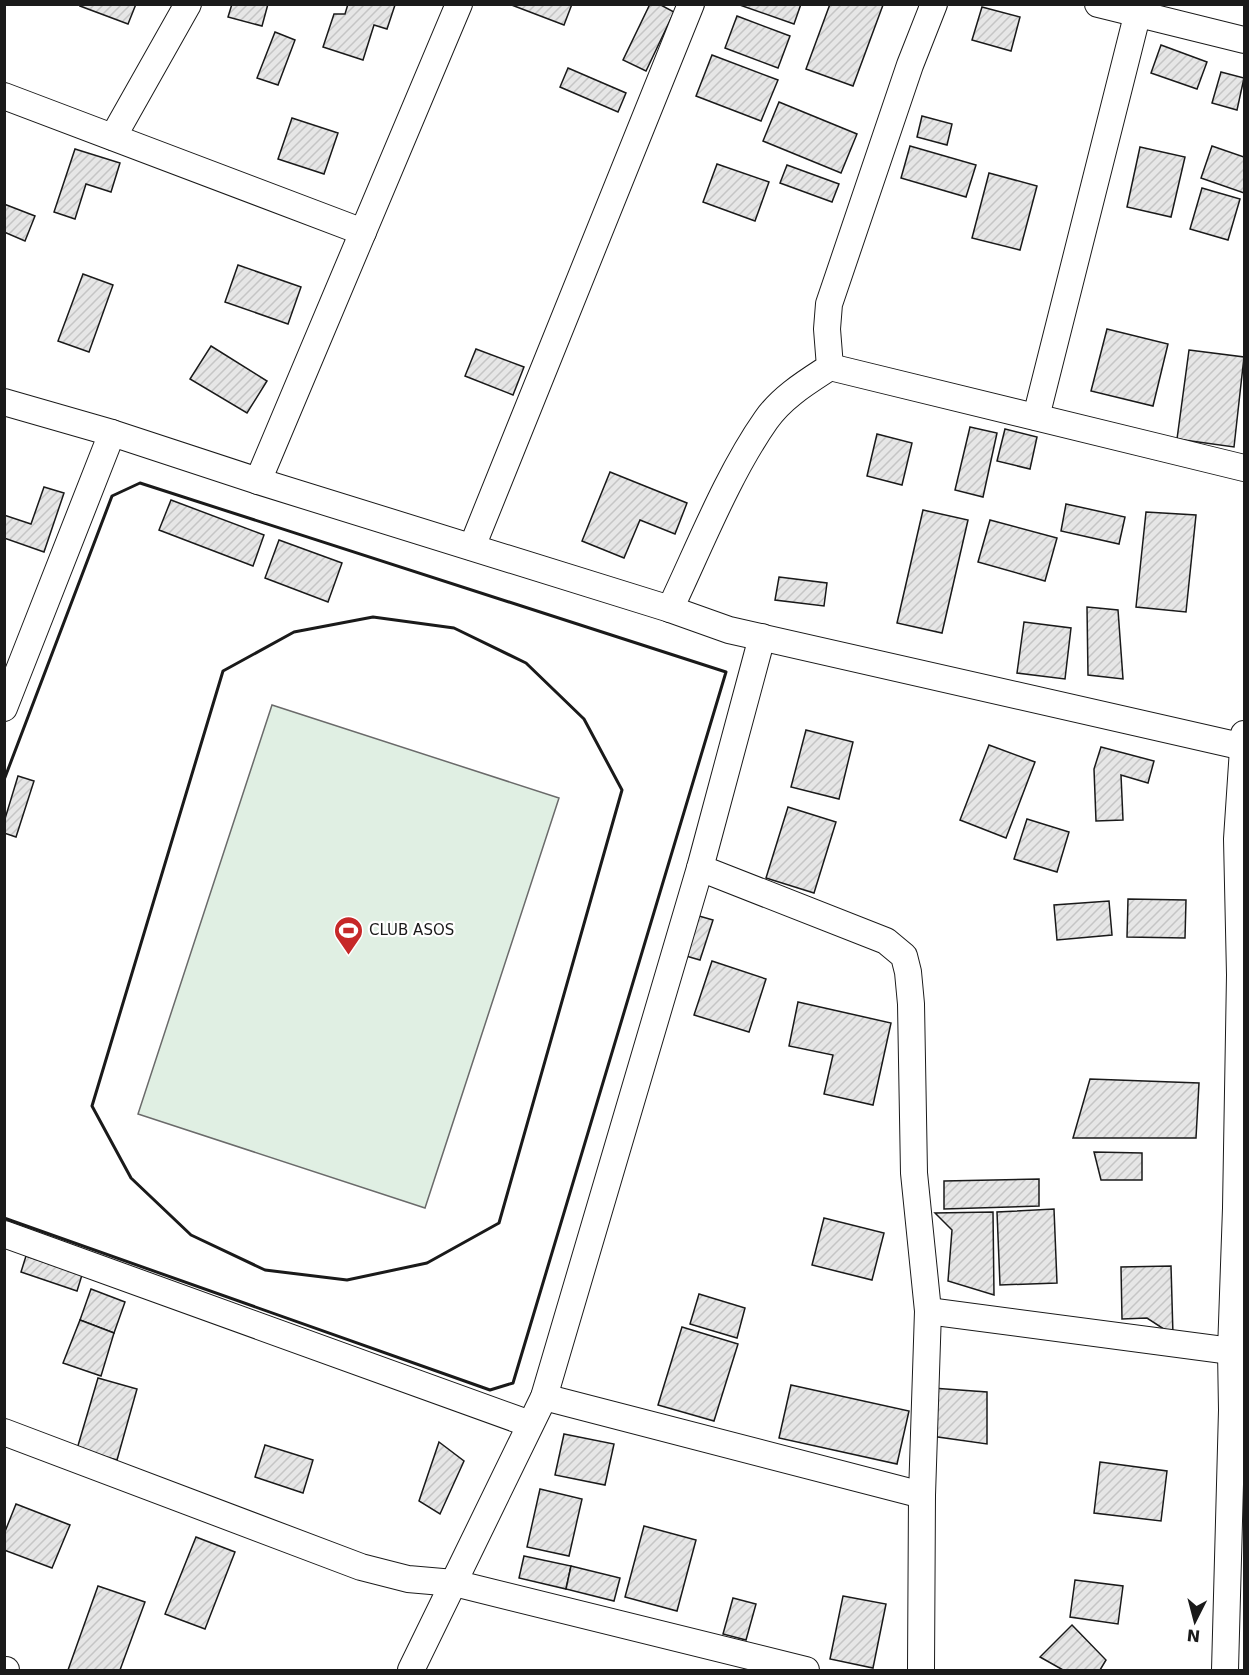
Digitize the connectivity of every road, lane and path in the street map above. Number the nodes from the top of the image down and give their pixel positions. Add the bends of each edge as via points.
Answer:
1 (188, 4) edge
2 (459, 4) edge
3 (691, 4) edge
4 (934, 4) edge
5 (1098, 4) edge
6 (1139, 10) edge
7 (1245, 40) edge
8 (4, 96) edge
9 (113, 138) junction
10 (363, 232) junction
11 (830, 367) junction
12 (4, 402) edge
13 (1036, 417) junction
14 (112, 433) junction
15 (1245, 468) edge
16 (258, 482) junction
17 (472, 547) junction
18 (670, 609) junction
19 (762, 637) junction
20 (4, 708) edge
21 (1244, 743) edge
22 (700, 868) junction
23 (1242, 976) edge
24 (1240, 1209) edge
25 (4, 1234) edge
26 (928, 1311) junction
27 (1231, 1351) junction
28 (544, 1397) junction
29 (1238, 1410) edge
30 (530, 1424) junction
31 (4, 1432) edge
32 (922, 1495) junction
33 (1236, 1579) edge
34 (454, 1583) junction
35 (411, 1671) edge
36 (806, 1671) edge
37 (921, 1671) edge
38 (1225, 1671) edge

1 - 9 street
2 - 10 street
3 - 17 street
4 - 11 street via 829,304
5 - 6 street
6 - 7 street
6 - 13 street
8 - 9 street
9 - 10 street
10 - 16 street
11 - 13 street
11 - 18 street via 794,391 767,418 732,477
12 - 14 street
13 - 15 street
14 - 16 street
14 - 20 street
16 - 17 street
17 - 18 street
18 - 19 street
19 - 21 street
19 - 22 street
21 - 23 street via 1237,839
22 - 26 street via 886,941 904,956 911,1004 915,1173
22 - 28 street
23 - 24 street
24 - 27 street
25 - 30 street
26 - 27 street
26 - 32 street
27 - 29 street
28 - 30 street
28 - 32 street
29 - 33 street
30 - 34 street
31 - 34 street via 361,1567 408,1579
32 - 37 street
33 - 38 street
34 - 35 street
34 - 36 street

